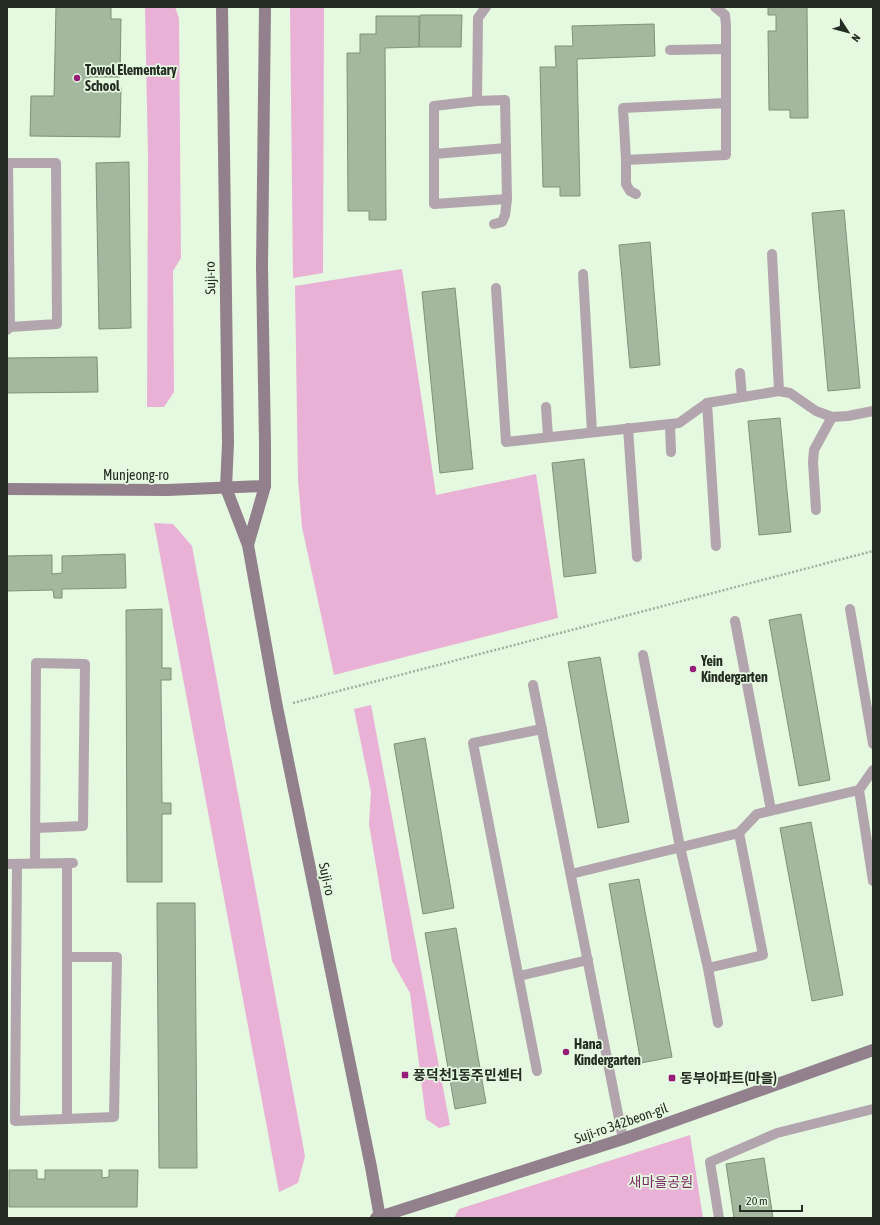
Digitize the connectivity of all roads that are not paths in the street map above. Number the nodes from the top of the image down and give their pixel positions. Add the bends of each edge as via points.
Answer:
1 (222, 7) edge
2 (264, 7) edge
3 (486, 7) edge
4 (715, 7) edge
5 (726, 49) junction
6 (670, 50) dead end
7 (477, 101) junction
8 (726, 104) junction
9 (506, 148) junction
10 (434, 154) junction
11 (626, 160) junction
12 (636, 194) dead end
13 (507, 199) junction
14 (494, 224) dead end
15 (772, 254) dead end
16 (583, 274) dead end
17 (496, 288) dead end
18 (8, 329) edge
19 (740, 373) dead end
20 (779, 391) junction
21 (742, 398) junction
22 (707, 403) junction
23 (546, 407) dead end
24 (873, 411) edge
25 (832, 417) junction
26 (670, 424) junction
27 (628, 428) junction
28 (592, 432) junction
29 (548, 437) junction
30 (671, 452) dead end
31 (265, 486) junction
32 (226, 488) junction
33 (7, 489) edge
34 (816, 510) dead end
35 (248, 545) junction
36 (716, 546) dead end
37 (637, 557) dead end
38 (850, 608) dead end
39 (735, 622) dead end
40 (643, 655) dead end
41 (533, 685) dead end
42 (542, 728) junction
43 (873, 744) edge
44 (873, 770) edge
45 (859, 790) junction
46 (771, 810) junction
47 (36, 828) junction
48 (739, 833) junction
49 (680, 847) junction
50 (36, 863) junction
51 (12, 864) edge
52 (571, 874) junction
53 (873, 881) edge
54 (67, 957) junction
55 (588, 960) junction
56 (708, 968) junction
57 (518, 976) junction
58 (718, 1023) dead end
59 (873, 1050) edge
60 (537, 1071) dead end
61 (873, 1109) edge
62 (67, 1119) junction
63 (623, 1139) junction
64 (378, 1218) edge
65 (719, 1218) edge

1 - 32 main road, Suji-ro via 228,443
2 - 31 main road, Suji-ro via 262,267
3 - 7 lane via 478,18
4 - 5 lane via 725,15
5 - 6 lane
5 - 8 lane
7 - 9 lane via 505,100
7 - 10 lane via 434,106
8 - 11 lane via 726,155
8 - 11 lane via 623,108
9 - 10 lane
9 - 13 lane
10 - 13 lane via 434,204
11 - 12 lane via 626,184 630,191
13 - 14 lane via 502,222
15 - 20 lane
16 - 28 lane
17 - 29 lane via 506,442
18 - 18 lane via 57,324 56,163 8,163
19 - 21 lane
20 - 21 lane
20 - 25 lane via 790,393 816,411
21 - 22 lane
22 - 26 lane via 679,423
22 - 36 lane
23 - 29 lane
24 - 25 lane
25 - 34 lane via 814,450
26 - 27 lane
26 - 30 lane
27 - 28 lane
27 - 37 lane
28 - 29 lane
31 - 32 main road, Munjeong-ro
31 - 35 main road, Suji-ro
32 - 33 main road, Munjeong-ro
32 - 35 main road, Suji-ro
35 - 64 main road, Suji-ro via 277,707 371,1167
38 - 43 lane
39 - 46 lane
40 - 49 lane
41 - 42 lane
42 - 52 lane
42 - 57 lane via 473,743
44 - 45 lane
45 - 46 lane
45 - 53 lane
46 - 48 lane via 756,814
47 - 47 lane via 36,663 85,664 84,826
47 - 50 lane
48 - 49 lane
48 - 56 lane via 763,955
49 - 52 lane
49 - 56 lane
50 - 51 lane
50 - 54 lane via 70,863
51 - 62 lane via 15,1121
52 - 55 lane
54 - 62 lane
54 - 62 lane via 117,957 114,1117
55 - 57 lane
55 - 63 lane
56 - 58 lane
57 - 60 lane
59 - 63 main road, Suji-ro 342beon-gil
61 - 65 lane via 777,1134 710,1162
63 - 64 main road, Suji-ro 342beon-gil

